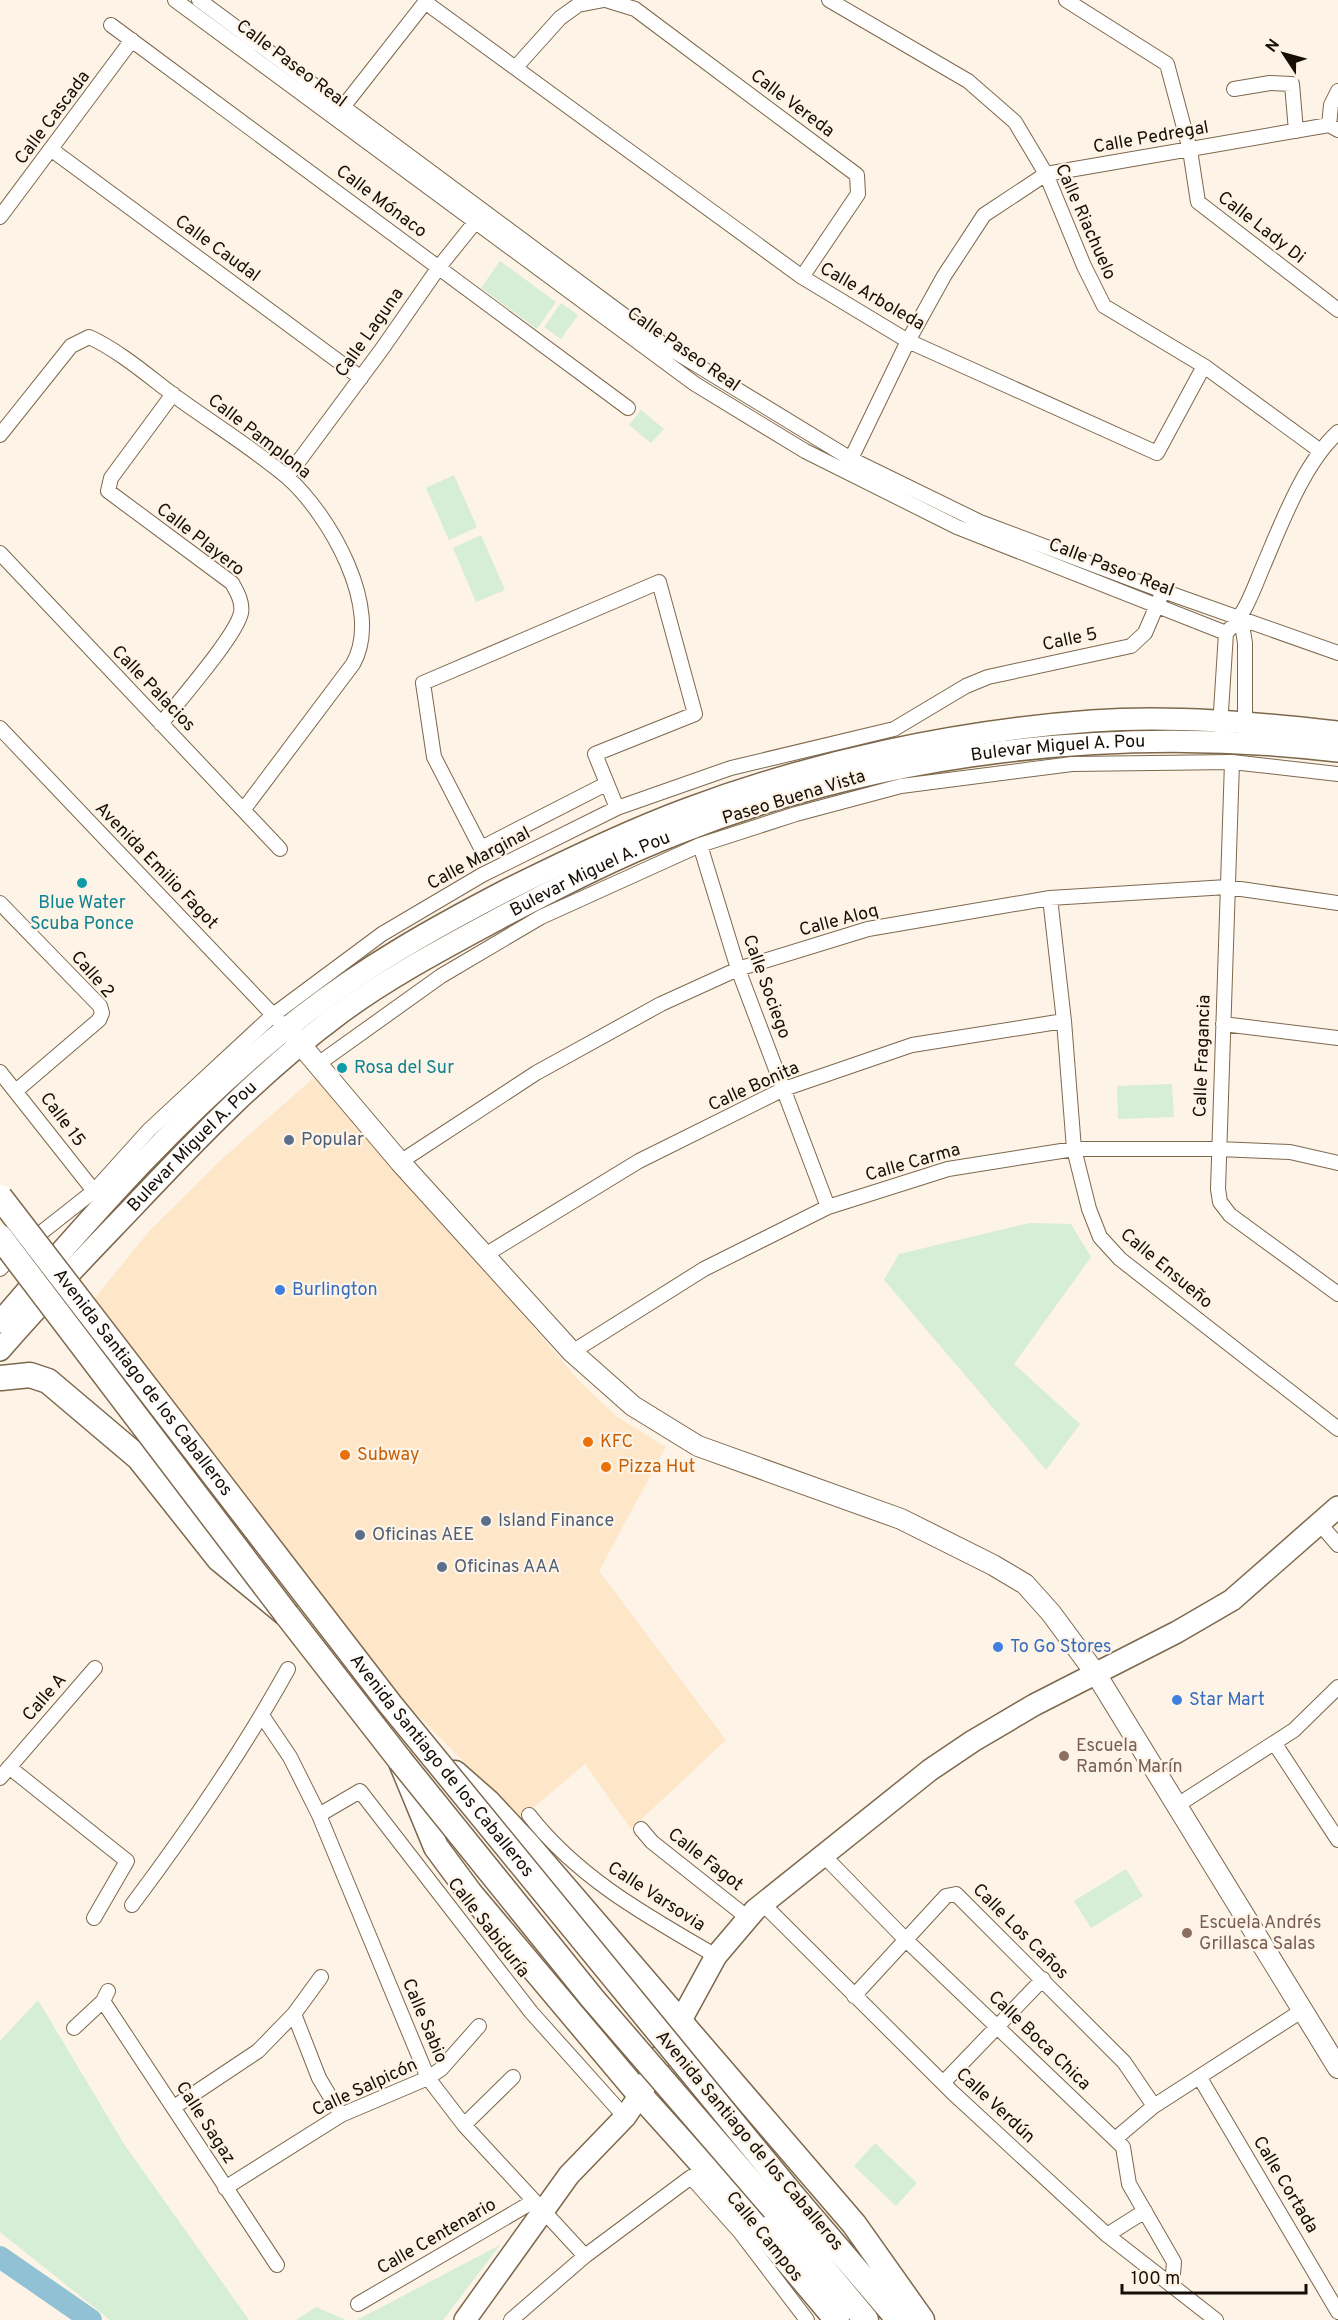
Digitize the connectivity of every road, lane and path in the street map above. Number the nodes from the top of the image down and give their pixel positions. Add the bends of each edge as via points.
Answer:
1 (175, 0) edge
2 (199, 0) edge
3 (605, 0) edge
4 (829, 0) edge
5 (1066, 0) edge
6 (426, 1) edge
7 (111, 25) dead end
8 (132, 40) junction
9 (516, 67) junction
10 (1234, 89) dead end
11 (1338, 91) edge
12 (343, 107) junction
13 (1333, 128) edge
14 (1296, 131) junction
15 (52, 150) junction
16 (1190, 150) junction
17 (1046, 174) junction
18 (483, 211) junction
19 (0, 217) edge
20 (474, 223) junction
21 (439, 267) junction
22 (802, 277) junction
23 (1338, 310) edge
24 (908, 341) junction
25 (1204, 366) junction
26 (361, 378) junction
27 (173, 394) junction
28 (628, 408) dead end
29 (1338, 432) edge
30 (0, 435) edge
31 (1319, 450) junction
32 (848, 465) junction
33 (286, 477) junction
34 (0, 553) edge
35 (1163, 591) junction
36 (1158, 605) junction
37 (1241, 619) junction
38 (1226, 633) junction
39 (1338, 653) edge
40 (957, 692) joint
41 (161, 724) junction
42 (0, 728) edge
43 (1220, 732) junction
44 (1338, 732) edge
45 (1245, 733) junction
46 (1338, 751) edge
47 (1232, 762) junction
48 (1338, 774) edge
49 (606, 784) junction
50 (617, 808) junction
51 (244, 810) junction
52 (700, 845) junction
53 (280, 849) dead end
54 (1227, 887) junction
55 (1050, 898) junction
56 (0, 903) edge
57 (1338, 903) edge
58 (738, 969) junction
59 (1064, 1021) junction
60 (280, 1022) junction
61 (1223, 1024) junction
62 (1338, 1038) edge
63 (301, 1044) junction
64 (318, 1064) junction
65 (0, 1072) edge
66 (784, 1089) junction
67 (17, 1090) junction
68 (1074, 1149) junction
69 (1218, 1149) junction
70 (400, 1162) junction
71 (1338, 1163) edge
72 (94, 1191) junction
73 (0, 1197) edge
74 (828, 1207) junction
75 (0, 1237) edge
76 (485, 1255) junction
77 (0, 1269) edge
78 (1338, 1294) edge
79 (0, 1322) edge
80 (0, 1350) edge
81 (572, 1352) junction
82 (1, 1378) edge
83 (1338, 1429) edge
84 (1338, 1507) edge
85 (1320, 1524) junction
86 (1338, 1545) edge
87 (287, 1615) junction
88 (95, 1668) dead end
89 (288, 1669) dead end
90 (1096, 1674) junction
91 (1338, 1687) edge
92 (263, 1717) junction
93 (420, 1742) junction
94 (1275, 1744) junction
95 (400, 1760) junction
96 (5, 1773) edge
97 (1176, 1806) junction
98 (319, 1815) junction
99 (529, 1815) dead end
100 (641, 1829) dead end
101 (1338, 1840) edge
102 (824, 1852) junction
103 (132, 1905) dead end
104 (755, 1911) junction
105 (94, 1918) dead end
106 (905, 1939) junction
107 (716, 1956) junction
108 (321, 1977) dead end
109 (1043, 1979) junction
110 (854, 1996) junction
111 (1303, 2010) junction
112 (294, 2014) junction
113 (680, 2020) junction
114 (479, 2026) dead end
115 (998, 2026) junction
116 (74, 2028) dead end
117 (1338, 2068) edge
118 (513, 2077) dead end
119 (428, 2078) junction
120 (1200, 2078) junction
121 (943, 2083) junction
122 (640, 2095) junction
123 (1154, 2106) junction
124 (174, 2107) junction
125 (340, 2115) junction
126 (625, 2117) junction
127 (464, 2125) junction
128 (1115, 2139) junction
129 (225, 2187) junction
130 (784, 2202) junction
131 (538, 2206) junction
132 (1145, 2211) junction
133 (1107, 2235) junction
134 (585, 2256) junction
135 (277, 2265) dead end
136 (1172, 2286) junction
137 (358, 2304) dead end
138 (1338, 2312) edge
139 (465, 2320) edge
140 (511, 2320) edge
141 (807, 2320) edge
142 (837, 2320) edge
143 (866, 2320) edge
144 (898, 2320) edge
145 (922, 2320) edge
146 (1216, 2320) edge

1 - 20 street, Calle Paseo Real
2 - 12 street, Calle Paseo Real
3 - 9 street, Calle Vereda via 578,5 560,18
3 - 22 street, Calle Vereda via 635,9 857,175 858,194
4 - 17 street, Calle Riachuelo via 968,81 1015,122
5 - 16 street, Calle Lady Di via 1167,63
6 - 9 street, Calle Arboleda
6 - 12 street
7 - 8 street, Calle Mónaco
8 - 15 street, Calle Cascada
8 - 21 street, Calle Mónaco
9 - 22 street, Calle Arboleda
10 - 14 street via 1292,84
11 - 13 street via 1331,105
12 - 18 street, Calle Paseo Real
13 - 14 street, Calle Pedregal
14 - 16 street, Calle Pedregal
15 - 19 street, Calle Cascada
15 - 26 street, Calle Caudal
16 - 17 street, Calle Pedregal
16 - 23 street, Calle Lady Di via 1198,202
17 - 24 street, Calle Pedregal via 984,215
17 - 25 street, Calle Riachuelo via 1104,306
18 - 20 street, Calle Laguna
18 - 32 street, Calle Paseo Real via 664,345
20 - 21 street, Calle Laguna
20 - 32 street, Calle Paseo Real via 694,384 805,451
21 - 26 street, Calle Laguna
21 - 28 street, Calle Mónaco
22 - 24 street, Calle Arboleda
24 - 25 street, Calle Arboleda via 1157,453
24 - 32 street, Calle Pedregal
25 - 31 street, Calle Riachuelo
26 - 33 street, Calle Laguna
27 - 30 street, Calle Pamplona via 101,343 83,338 70,346
27 - 33 street, Calle Pamplona
27 - 41 street, Calle Playero via 111,478 108,491 231,582 240,599 241,612 230,633
29 - 31 street
31 - 37 street
32 - 35 street, Calle Paseo Real via 980,522
32 - 36 street, Calle Paseo Real via 957,527
33 - 51 street, Calle Pamplona via 326,524 348,568 361,604 361,639 353,664
34 - 41 street, Calle Palacios
35 - 36 street, Calle 5
35 - 37 street, Calle Paseo Real
36 - 38 street, Calle Paseo Real
36 - 40 street, Calle 5 via 1145,633 1131,646 988,677
37 - 38 street
37 - 39 street
37 - 45 street via 1245,643
38 - 43 street
40 - 50 street, Calle Marginal via 894,729 731,768
41 - 51 street, Calle Palacios
42 - 60 street, Avenida Emilio Fagot
43 - 45 main road, Bulevar Miguel A. Pou
43 - 60 main road, Bulevar Miguel A. Pou via 1096,720 1005,730 858,759 761,784 608,841 459,915
43 - 63 main road, Bulevar Miguel A. Pou via 1009,751 852,780 732,814 677,834 555,889 395,976
44 - 45 main road, Bulevar Miguel A. Pou
45 - 46 main road, Bulevar Miguel A. Pou
47 - 48 street, Paseo Buena Vista
47 - 52 street, Paseo Buena Vista via 1072,764 901,786
47 - 54 street, Calle Fragancia
49 - 49 street via 595,754 695,714 658,582 423,683 434,757 481,848
49 - 50 street
50 - 60 street, Calle Marginal via 482,875 399,924
51 - 53 street, Calle Palacios
52 - 58 street, Calle Sociego
52 - 64 street, Paseo Buena Vista via 541,917 441,976
54 - 55 street, Calle Aloq
54 - 57 street, Calle Aloq
54 - 61 street, Calle Fragancia
55 - 58 street, Calle Aloq via 868,929
55 - 59 street, Calle Ensueño
56 - 67 street, Calle 2 via 100,1006 102,1013 99,1020
58 - 66 street, Calle Sociego
58 - 70 street, Calle Aloq via 661,1004 536,1074
59 - 66 street, Calle Bonita via 912,1045
59 - 68 street, Calle Ensueño
60 - 63 street
60 - 72 street, Calle Marginal via 149,1130
60 - 79 main road, Bulevar Miguel A. Pou via 185,1119
61 - 62 street
61 - 69 street, Calle Fragancia
63 - 64 street
63 - 80 main road, Bulevar Miguel A. Pou via 187,1149
64 - 70 street
65 - 67 street, Calle 15
66 - 74 street, Calle Sociego
66 - 76 street, Calle Bonita via 639,1161
67 - 72 street, Calle 15
68 - 69 street, Calle Carma
68 - 74 street, Calle Carma via 948,1169
68 - 83 street, Calle Ensueño via 1100,1237 1120,1258
69 - 71 street, Calle Carma via 1290,1152
69 - 78 street, Calle Fragancia via 1220,1202 1230,1215
70 - 76 street
72 - 77 street, Calle Marginal
73 - 93 highway, Avenida Santiago de los Caballeros, bridge
74 - 81 street, Calle Carma via 704,1269
75 - 87 highway, Avenida Santiago de los Caballeros, bridge
76 - 81 street
81 - 90 street via 633,1406 683,1438 901,1519 1025,1584
82 - 87 highway, bridge via 30,1375 48,1381 139,1458 219,1559
84 - 85 main road
85 - 86 street
85 - 90 main road via 1232,1600
87 - 95 highway, Avenida Santiago de los Caballeros
88 - 96 street, Calle A
89 - 92 street
90 - 97 street
90 - 102 main road via 973,1741
91 - 94 street
92 - 98 street, Calle Sabio via 290,1757
92 - 103 street
93 - 113 highway, bridge via 488,1802
93 - 130 highway, Avenida Santiago de los Caballeros, bridge
94 - 97 street
94 - 101 street
95 - 122 highway, bridge via 436,1847 515,1948
95 - 130 highway, Avenida Santiago de los Caballeros, bridge via 592,1998
96 - 105 street via 127,1861
97 - 111 street
98 - 119 street, Calle Sabio
98 - 126 street, Calle Sabiduría via 360,1791 531,2012
99 - 107 street, Calle Varsovia via 548,1839 600,1885
100 - 104 street, Calle Fagot via 652,1842
102 - 104 main road
102 - 106 street, Calle Boca Chica
104 - 107 main road
104 - 110 street, Calle Verdún
106 - 109 street, Calle Los Caños via 946,1896 956,1894
106 - 110 street, Calle Los Caños
106 - 115 street, Calle Boca Chica
107 - 113 main road
108 - 112 street
109 - 115 street
109 - 123 street, Calle Los Caños via 1124,2062
110 - 121 street, Calle Verdún
111 - 117 street
111 - 120 street
112 - 124 street via 258,2051
112 - 125 street via 319,2078
113 - 122 main road
113 - 145 highway via 854,2224
114 - 119 street, Calle Salpicón
115 - 121 street
115 - 128 street, Calle Boca Chica
116 - 124 street, Calle Sagaz via 106,1996
118 - 127 street
119 - 125 street, Calle Salpicón
119 - 127 street, Calle Sabio
120 - 123 street
120 - 138 street, Calle Cortada
121 - 133 street, Calle Verdún
122 - 126 main road
122 - 142 highway
123 - 128 street
124 - 129 street, Calle Sagaz
125 - 129 street, Calle Salpicón
126 - 131 main road
127 - 131 street, Calle Sabio
128 - 132 street, Calle Boca Chica via 1123,2147 1129,2184
129 - 135 street, Calle Sagaz
130 - 143 highway, Avenida Santiago de los Caballeros
130 - 144 highway, Avenida Santiago de los Caballeros
131 - 134 street, Calle Sabio
131 - 137 street, Calle Centenario
131 - 139 main road
132 - 133 street
132 - 136 street, Calle Boca Chica via 1174,2262
133 - 136 street, Calle Verdún
134 - 140 street
134 - 141 street, Calle Campos via 691,2177 740,2232
136 - 146 street, Calle Verdún

